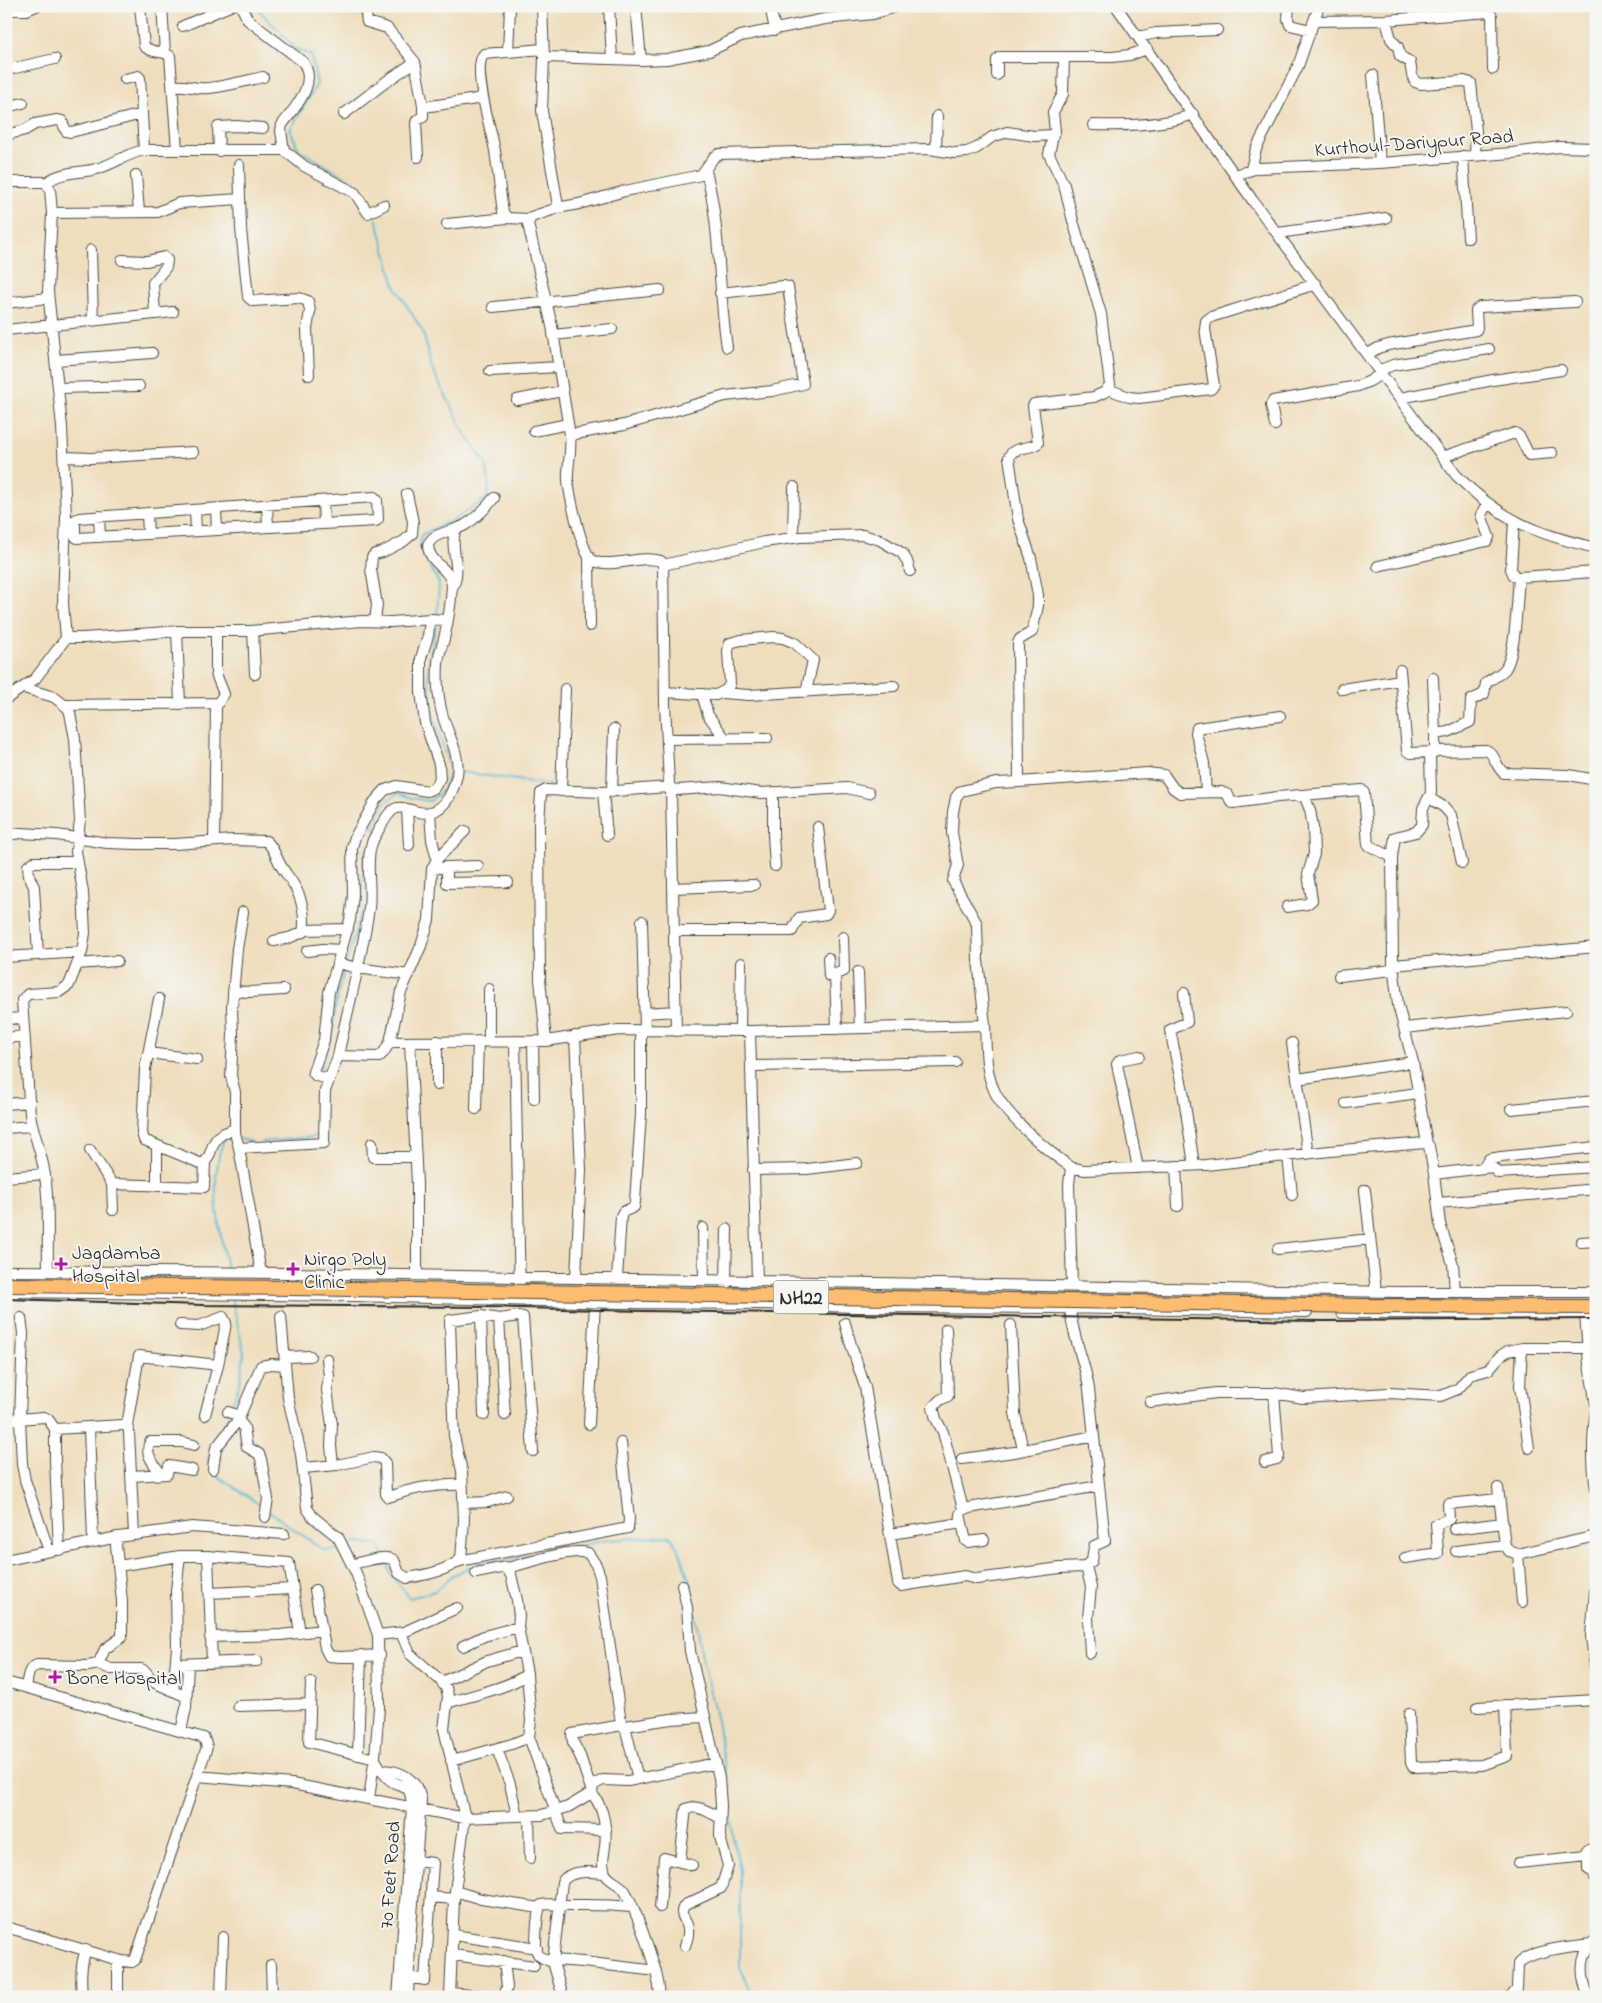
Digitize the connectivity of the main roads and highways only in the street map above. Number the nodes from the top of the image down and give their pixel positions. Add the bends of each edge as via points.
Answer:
1 (6, 1278) edge
2 (6, 1285) edge
3 (1596, 1299) edge
4 (1592, 1312) edge

1 - 3 highway, NH22
2 - 4 highway, NH22, bridge

